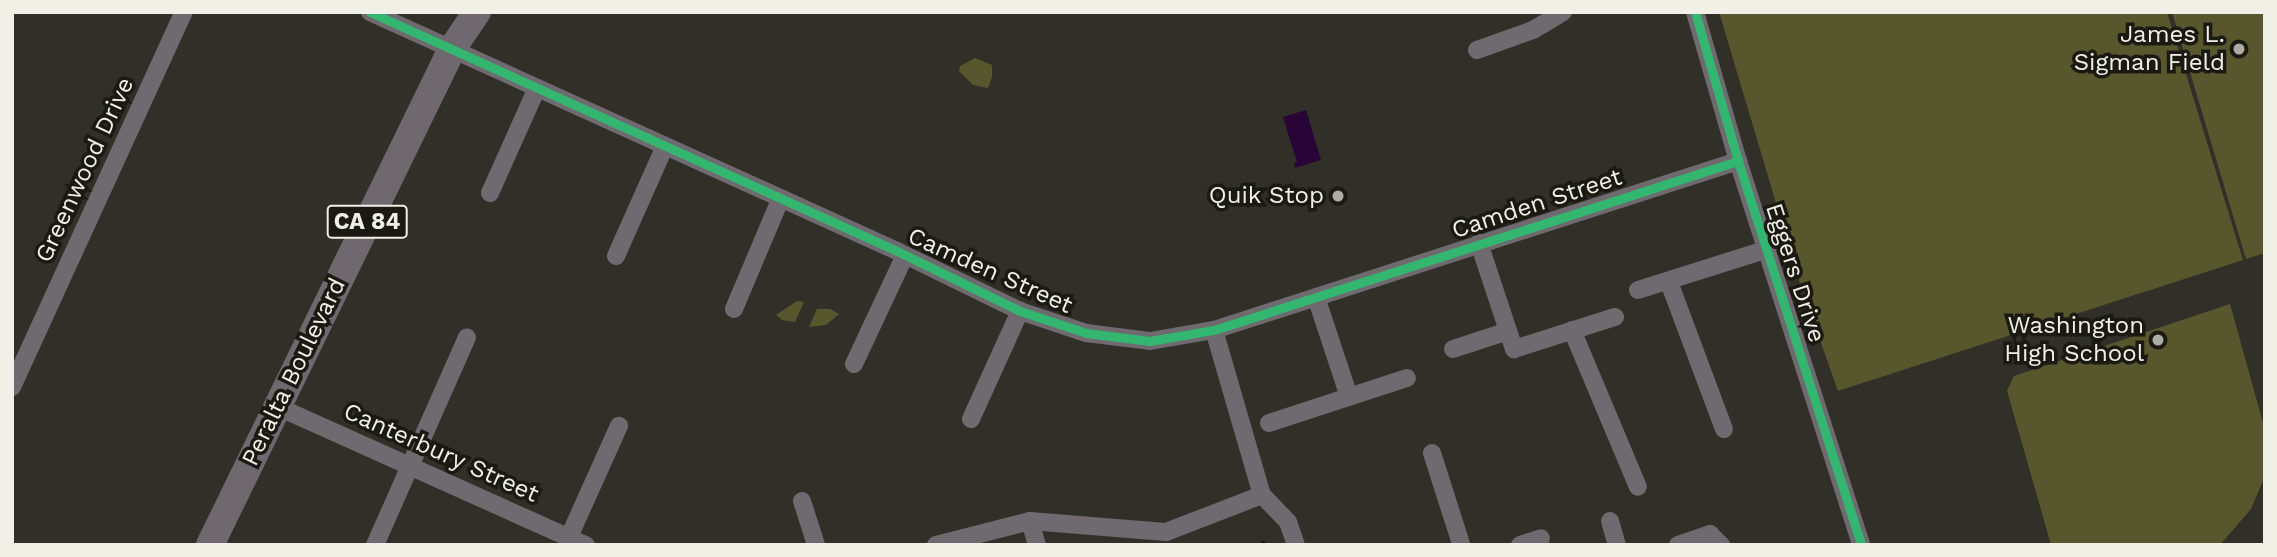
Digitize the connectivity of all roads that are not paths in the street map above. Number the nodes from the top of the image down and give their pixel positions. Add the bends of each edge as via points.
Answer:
1 (184, 12) edge
2 (370, 12) edge
3 (463, 12) edge
4 (477, 12) edge
5 (1563, 12) edge
6 (1695, 12) edge
7 (452, 49) junction
8 (1477, 50) dead end
9 (537, 88) junction
10 (665, 146) junction
11 (1738, 161) junction
12 (489, 193) dead end
13 (780, 200) junction
14 (1479, 243) junction
15 (1768, 248) junction
16 (905, 255) junction
17 (615, 256) dead end
18 (1669, 282) junction
19 (1638, 290) dead end
20 (1316, 297) junction
21 (734, 309) dead end
22 (1020, 311) junction
23 (1615, 317) dead end
24 (1214, 330) junction
25 (1572, 330) junction
26 (1508, 331) junction
27 (467, 337) dead end
28 (1453, 349) dead end
29 (854, 364) dead end
30 (1407, 377) dead end
31 (12, 387) edge
32 (1349, 397) junction
33 (276, 406) junction
34 (971, 419) dead end
35 (1269, 423) dead end
36 (619, 426) dead end
37 (1724, 429) dead end
38 (1432, 453) dead end
39 (411, 466) junction
40 (1637, 486) dead end
41 (1262, 495) junction
42 (802, 500) dead end
43 (1030, 521) junction
44 (1610, 521) dead end
45 (569, 537) junction
46 (1168, 538) edge
47 (1541, 538) dead end
48 (211, 545) edge
49 (375, 545) edge
50 (586, 545) edge
51 (816, 545) edge
52 (936, 545) edge
53 (1037, 545) edge
54 (1296, 545) edge
55 (1461, 545) edge
56 (1520, 545) edge
57 (1617, 545) edge
58 (1678, 545) edge
59 (1721, 545) edge
60 (1860, 545) edge

1 - 31 street, Greenwood Drive
2 - 7 street, Camden Street
3 - 7 main road, Peralta Boulevard / CA 84
4 - 7 main road, Peralta Boulevard / CA 84
5 - 8 street via 1533,30
6 - 11 street, Eggers Drive
7 - 9 street, Camden Street
7 - 33 main road, Peralta Boulevard / CA 84
9 - 10 street, Camden Street
9 - 12 street
10 - 13 street, Camden Street
10 - 17 street
11 - 14 street, Camden Street
11 - 15 street, Eggers Drive
13 - 16 street, Camden Street
13 - 21 street
14 - 20 street, Camden Street
14 - 26 street
15 - 18 street
15 - 60 street, Eggers Drive
16 - 22 street, Camden Street
16 - 29 street
18 - 19 street
18 - 37 street
20 - 24 street, Camden Street
20 - 32 street
22 - 24 street, Camden Street via 1086,333 1150,341
22 - 34 street
23 - 25 street
24 - 41 street
25 - 26 street via 1514,349
25 - 40 street
26 - 28 street
27 - 39 street
30 - 32 street
32 - 35 street
33 - 39 street, Canterbury Street
33 - 48 main road, Peralta Boulevard / CA 84
36 - 45 street
38 - 55 street
39 - 45 street, Canterbury Street
39 - 49 street
41 - 46 street
41 - 54 street via 1288,522
42 - 51 street
43 - 46 street
43 - 52 street
43 - 53 street
44 - 57 street
45 - 50 street, Canterbury Street
47 - 56 street
58 - 59 street via 1710,534

